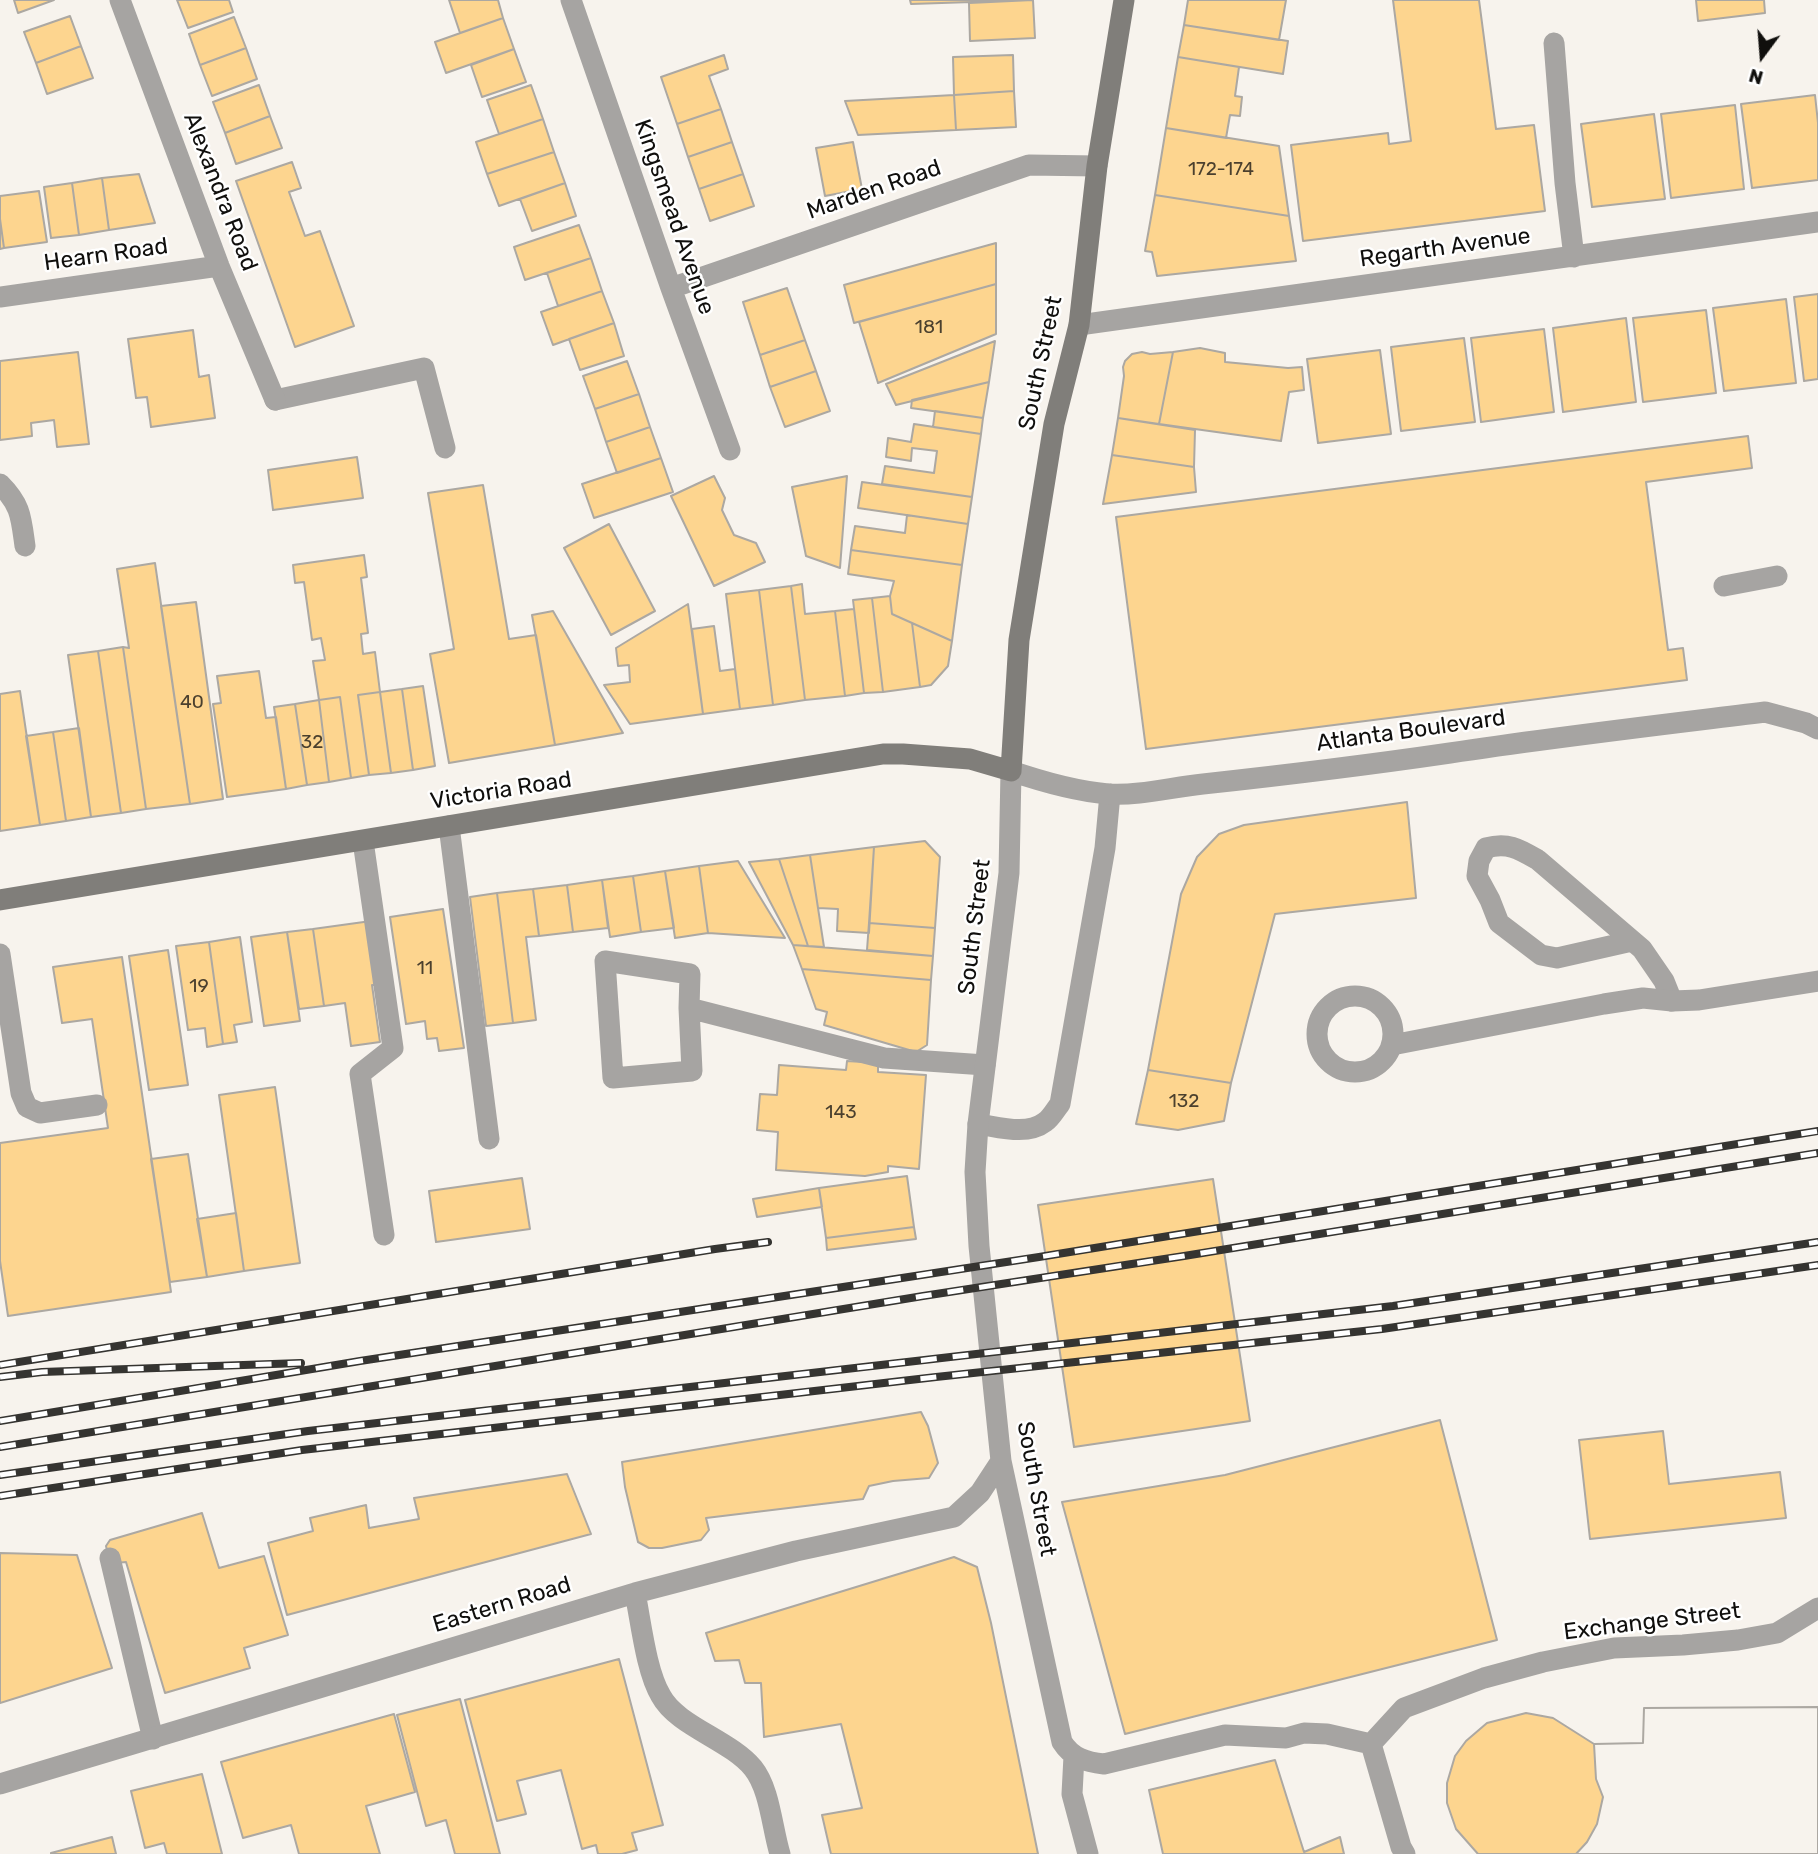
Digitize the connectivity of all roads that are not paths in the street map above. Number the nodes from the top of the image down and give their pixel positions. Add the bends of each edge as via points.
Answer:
1 (120, 0) edge
2 (572, 0) edge
3 (1124, 0) edge
4 (1554, 43) dead end
5 (1097, 166) junction
6 (1818, 222) edge
7 (1574, 257) junction
8 (219, 265) junction
9 (671, 288) junction
10 (0, 297) edge
11 (1079, 325) junction
12 (445, 448) dead end
13 (730, 450) dead end
14 (0, 484) edge
15 (25, 546) dead end
16 (1777, 576) dead end
17 (1724, 586) dead end
18 (1818, 729) edge
19 (1011, 771) junction
20 (1110, 794) junction
21 (449, 826) junction
22 (363, 841) junction
23 (0, 900) edge
24 (1632, 941) junction
25 (0, 954) edge
26 (1818, 981) edge
27 (1672, 1001) junction
28 (689, 1008) junction
29 (1391, 1045) dead end
30 (985, 1065) junction
31 (97, 1105) dead end
32 (978, 1124) junction
33 (489, 1139) dead end
34 (384, 1235) dead end
35 (1001, 1461) junction
36 (110, 1558) dead end
37 (635, 1593) junction
38 (1818, 1608) edge
39 (153, 1738) junction
40 (1371, 1744) junction
41 (1074, 1756) junction
42 (0, 1784) edge
43 (780, 1854) edge
44 (1088, 1854) edge
45 (1405, 1854) edge

1 - 8 street, Alexandra Road
2 - 9 street, Kingsmead Avenue
3 - 5 street, South Street
4 - 7 street
5 - 9 street, Marden Road via 1029,164
5 - 11 street, South Street
6 - 7 street, Regarth Avenue
7 - 11 street, Regarth Avenue
8 - 10 street, Hearn Road
8 - 12 street, Alexandra Road via 275,400 424,368
9 - 13 street, Kingsmead Avenue
11 - 19 street, South Street via 1054,424 1019,640
14 - 15 street via 21,516
16 - 17 street
18 - 20 street, Atlanta Boulevard via 1765,712 1348,768
19 - 20 street, Atlanta Boulevard via 1076,790
19 - 21 street, Victoria Road via 970,759 883,754
19 - 30 street, South Street via 1009,873
20 - 32 street via 1105,848 1060,1104 1035,1127 1019,1130
21 - 22 street, Victoria Road
21 - 33 street
22 - 23 street, Victoria Road
22 - 34 street via 393,1048 360,1074
24 - 24 street via 1538,860 1519,849 1486,848 1477,876 1499,923 1541,955 1557,958
24 - 27 street via 1664,981
25 - 31 street via 27,1107 40,1113
26 - 27 street
27 - 29 street via 1643,998 1617,1002
28 - 28 street via 692,1071 613,1078 606,961 690,974
28 - 30 street via 884,1058
30 - 32 street, South Street
32 - 35 street, South Street via 979,1246
35 - 37 street, Eastern Road via 980,1493 954,1517 796,1550
35 - 41 street, South Street via 1062,1742
36 - 39 street
37 - 39 street, Eastern Road
37 - 43 street via 661,1698 755,1770
38 - 40 street, Exchange Street via 1777,1633 1614,1648 1484,1678 1404,1708
39 - 42 street, Eastern Road
40 - 41 street via 1327,1734 1286,1738 1225,1735 1104,1764
40 - 45 street
41 - 44 street via 1072,1794

